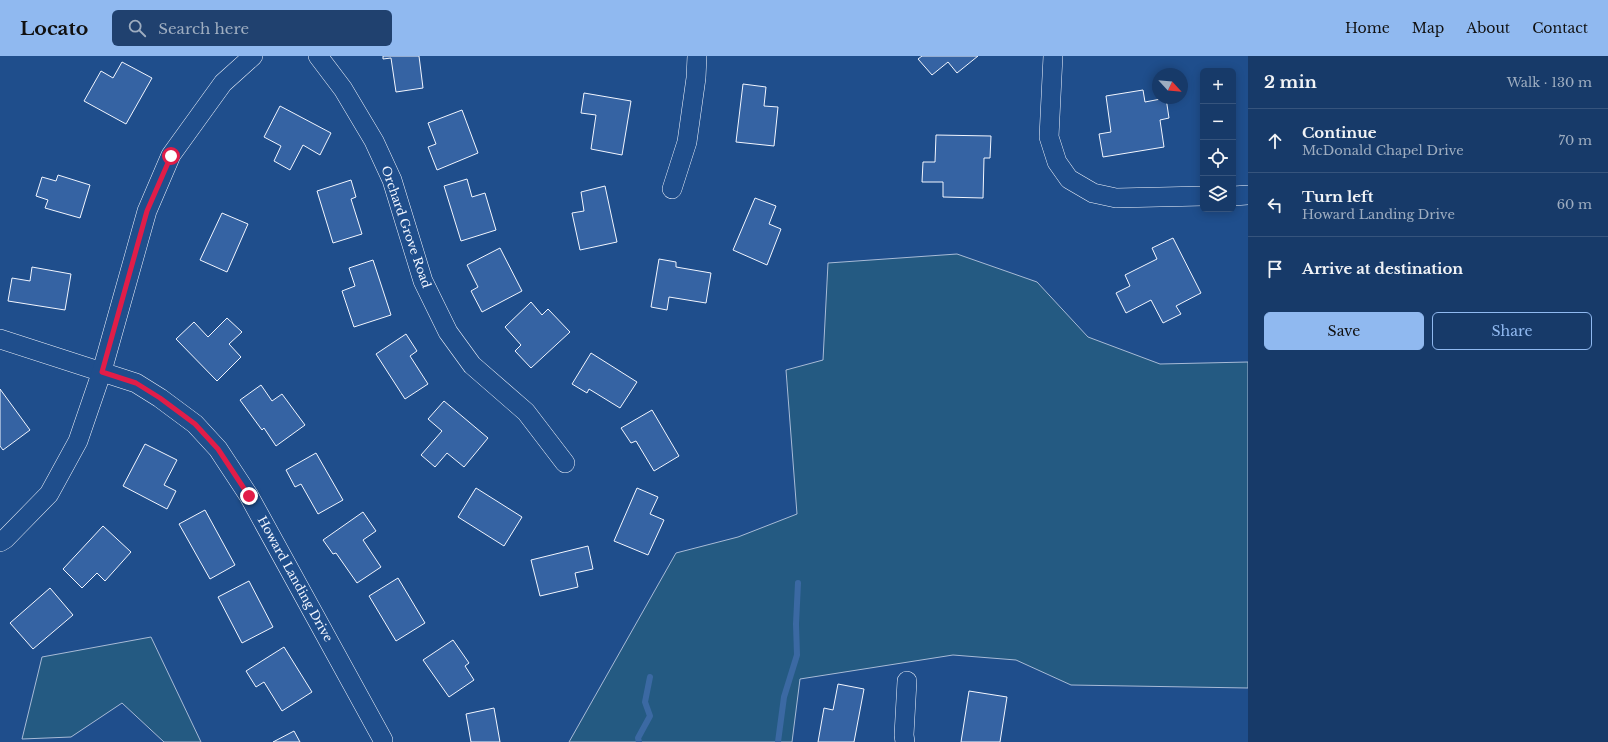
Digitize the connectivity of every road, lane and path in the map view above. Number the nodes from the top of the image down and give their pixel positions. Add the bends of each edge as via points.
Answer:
1 (253, 56) edge
2 (318, 56) edge
3 (697, 56) edge
4 (1053, 56) edge
5 (672, 189) dead end
6 (1248, 195) edge
7 (1200, 196) edge
8 (1236, 196) edge
9 (0, 339) edge
10 (102, 372) junction
11 (565, 463) dead end
12 (0, 542) edge
13 (907, 681) dead end
14 (383, 740) dead end
15 (906, 742) edge

1 - 10 street via 223,83 171,156 147,211
2 - 11 street, Orchard Grove Road via 343,89 374,141 392,180 424,281 448,332 472,365 526,412
3 - 5 street via 687,142
4 - 7 street via 1049,137 1057,162 1069,179 1093,193 1116,198
6 - 8 street
9 - 10 street, Howard Landing Drive
10 - 12 street via 78,441 49,494
10 - 14 street, Howard Landing Drive via 136,383 160,398 195,424 218,449 249,496
13 - 15 street via 904,735

